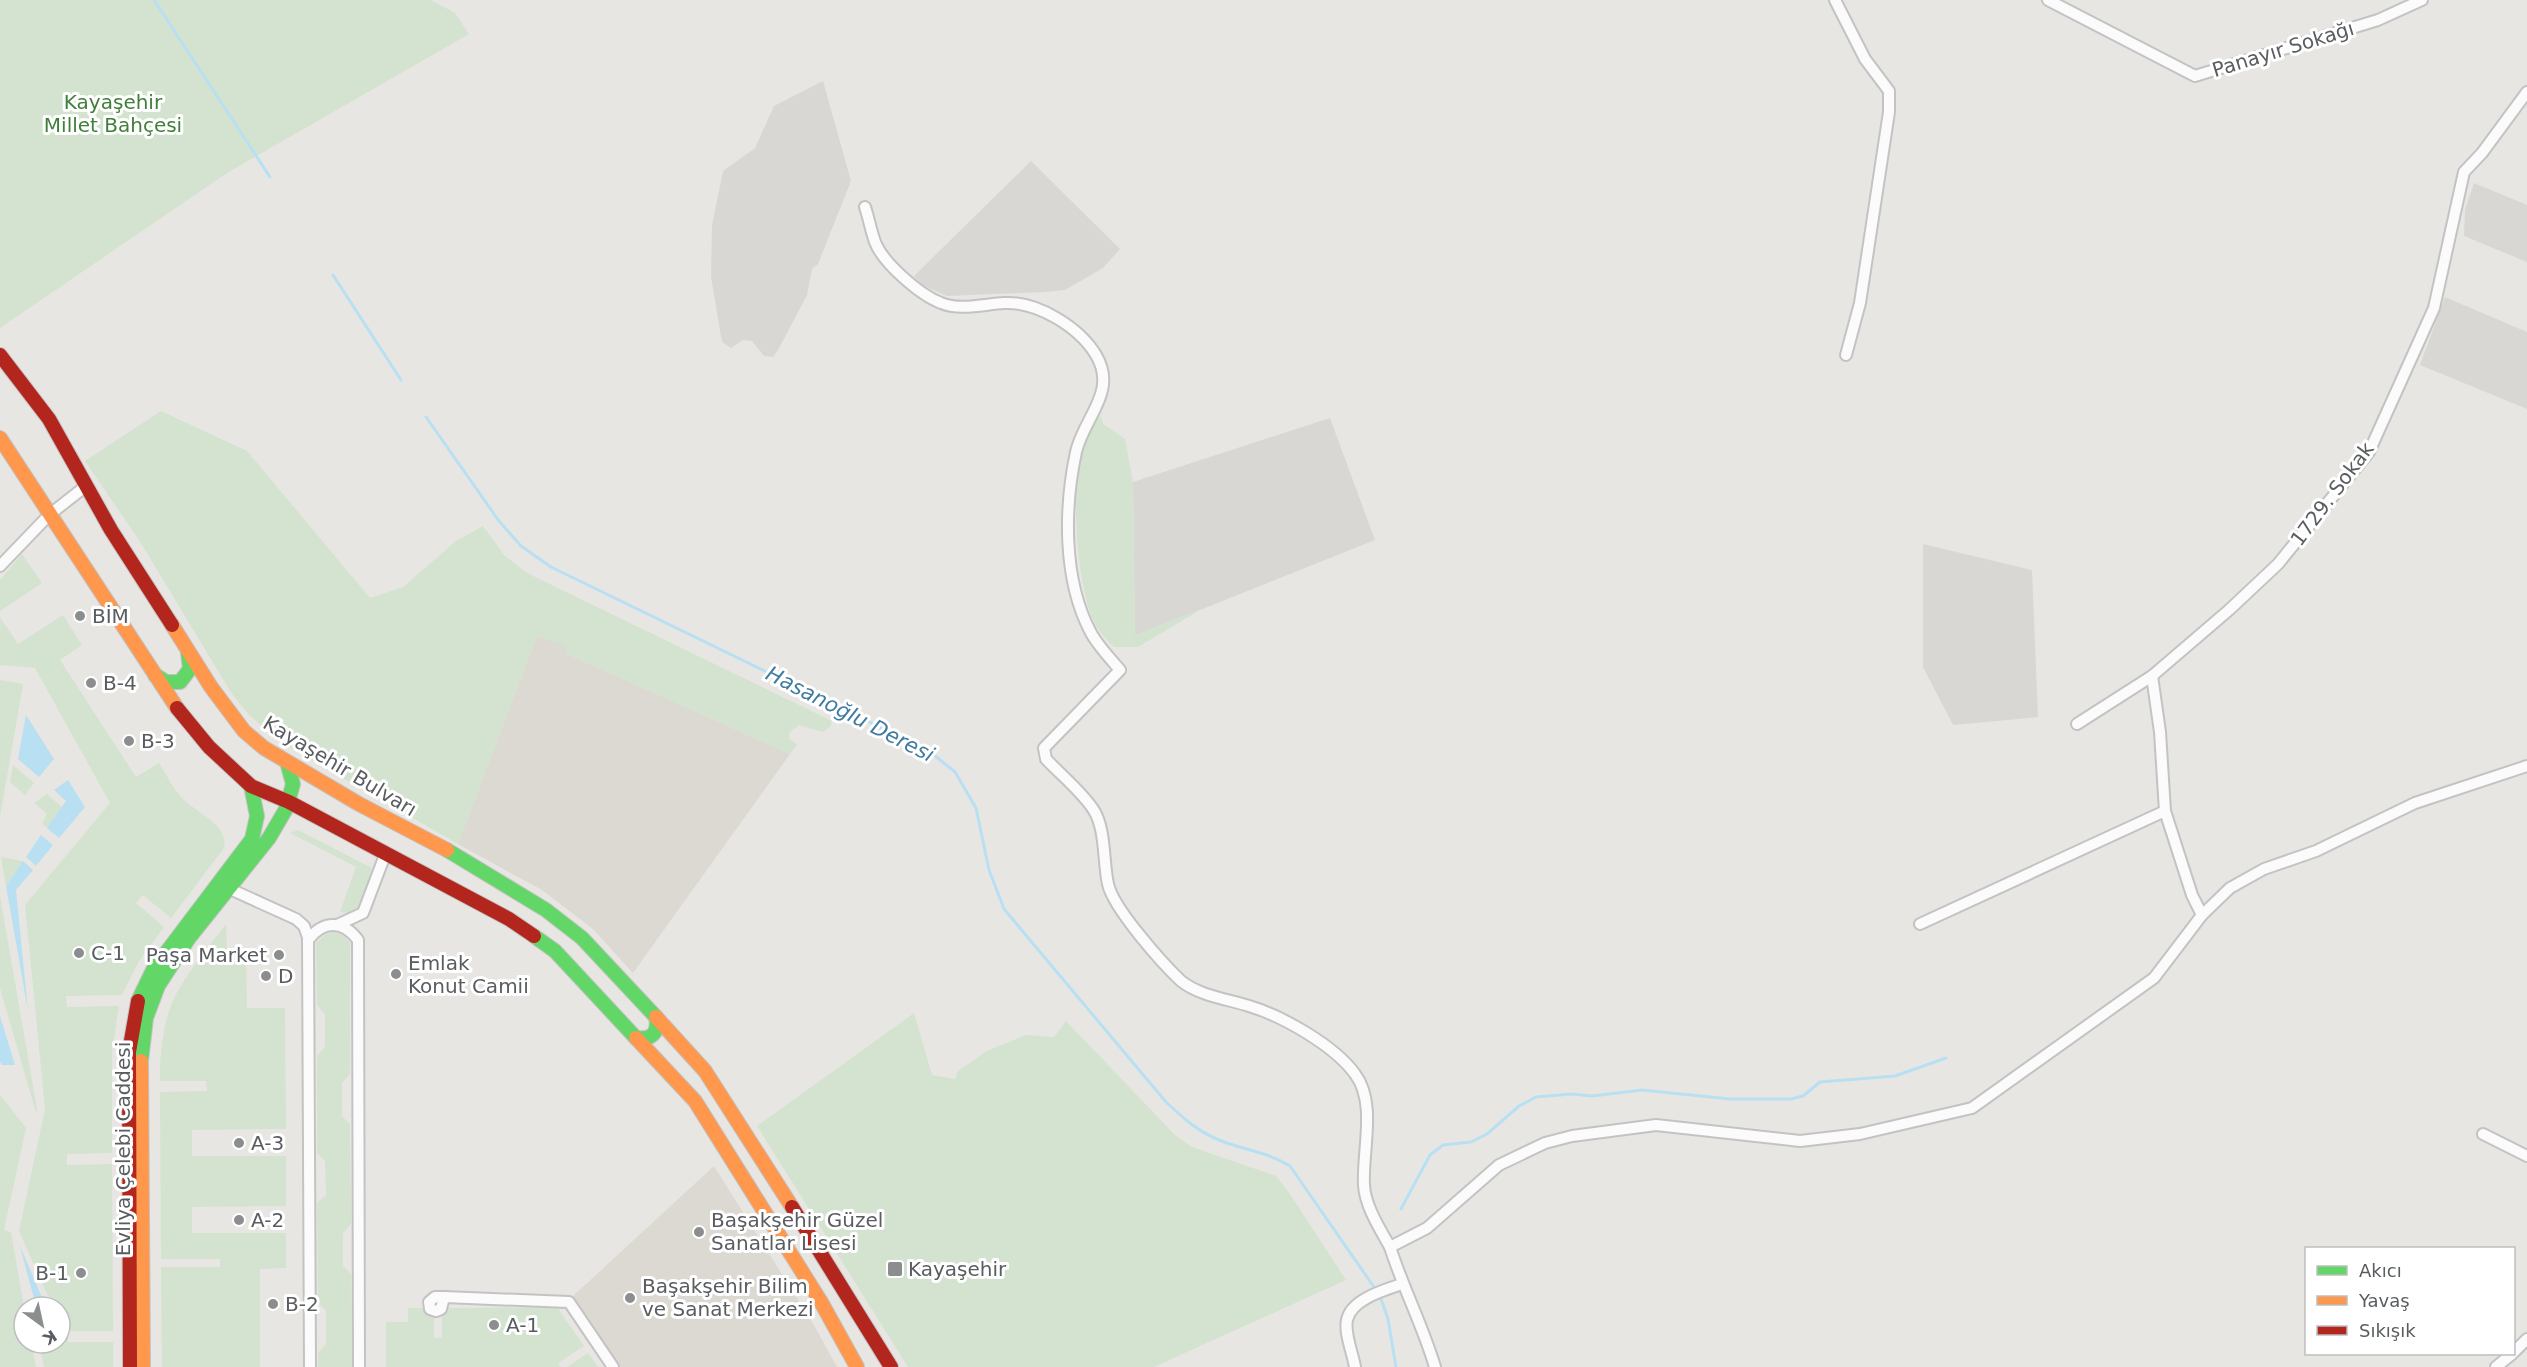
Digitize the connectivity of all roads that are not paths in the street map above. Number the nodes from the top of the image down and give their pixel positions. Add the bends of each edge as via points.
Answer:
1 (1835, 0) edge
2 (2048, 0) edge
3 (2422, 0) edge
4 (2527, 92) edge
5 (865, 207) dead end
6 (0, 355) edge
7 (1846, 355) dead end
8 (0, 438) edge
9 (86, 486) junction
10 (49, 515) junction
11 (0, 566) edge
12 (182, 638) junction
13 (154, 675) junction
14 (2152, 676) junction
15 (2077, 724) dead end
16 (287, 762) junction
17 (2527, 765) edge
18 (251, 786) junction
19 (289, 802) junction
20 (2165, 811) junction
21 (385, 855) junction
22 (230, 889) junction
23 (2202, 915) junction
24 (1920, 924) dead end
25 (337, 925) junction
26 (308, 940) junction
27 (656, 1017) junction
28 (636, 1038) junction
29 (2483, 1134) dead end
30 (2527, 1156) edge
31 (1390, 1248) junction
32 (136, 1263) junction
33 (1402, 1284) junction
34 (444, 1297) dead end
35 (2527, 1339) edge
36 (2515, 1351) edge
37 (2511, 1355) edge
38 (130, 1367) edge
39 (143, 1367) edge
40 (310, 1367) edge
41 (359, 1367) edge
42 (613, 1367) edge
43 (857, 1367) edge
44 (891, 1367) edge
45 (1355, 1367) edge
46 (1435, 1367) edge
47 (2496, 1367) edge

1 - 7 street via 1865,59 1889,91 1860,303
2 - 3 street, Panayır Sokağı via 2195,76 2378,20
4 - 14 street, 1729. Sokak via 2464,172 2434,308 2369,452 2278,564
5 - 31 street via 876,244 920,291 942,304 1025,304 1053,316 1095,353 1103,369 1104,388 1077,449 1068,511 1069,542 1083,616 1091,633 1120,670 1044,748 1046,759 1094,809 1108,885 1119,909 1182,981 1222,999 1277,1015 1344,1061 1356,1074 1363,1089 1366,1117 1364,1187
6 - 9 main road, Kayaşehir Bulvarı via 49,419
8 - 10 main road
9 - 10 street
9 - 12 main road, Kayaşehir Bulvarı
10 - 11 street
10 - 13 main road
12 - 13 main road via 191,664 187,676 176,683
12 - 16 main road, Kayaşehir Bulvarı via 231,716 264,748
13 - 18 main road via 194,732
14 - 15 street, 1729. Sokak
14 - 20 street
16 - 19 main road, Evliya Çelebi Caddesi via 293,776
16 - 27 main road, Kayaşehir Bulvarı via 456,855 546,910 582,938
17 - 23 street via 2415,803 2316,851 2264,869 2230,888
18 - 19 main road
18 - 32 main road, Evliya Çelebi Caddesi via 257,816 252,839 158,962 142,990 134,1015 129,1052
19 - 21 main road
19 - 22 main road, Evliya Çelebi Caddesi via 268,839
20 - 23 street
20 - 24 street
21 - 25 street via 363,913
21 - 28 main road via 509,920 555,951
22 - 26 street via 296,919 304,926
22 - 32 main road, Evliya Çelebi Caddesi via 169,969 146,1018 141,1052
23 - 31 street via 2154,978 1972,1108 1860,1134 1800,1141 1656,1125 1572,1136 1545,1143 1498,1165 1433,1223
25 - 26 street via 319,928
25 - 41 street via 347,928 358,940
26 - 40 street
27 - 28 main road via 655,1035 650,1039
27 - 44 main road, Kayaşehir Bulvarı via 705,1071 740,1122
28 - 43 main road via 695,1101 821,1302
29 - 30 street
31 - 33 street
32 - 38 main road, Evliya Çelebi Caddesi
32 - 39 main road, Evliya Çelebi Caddesi
33 - 45 street via 1364,1300 1350,1312 1347,1320
33 - 46 street via 1425,1331
34 - 42 street via 569,1302
35 - 36 street
37 - 47 street

